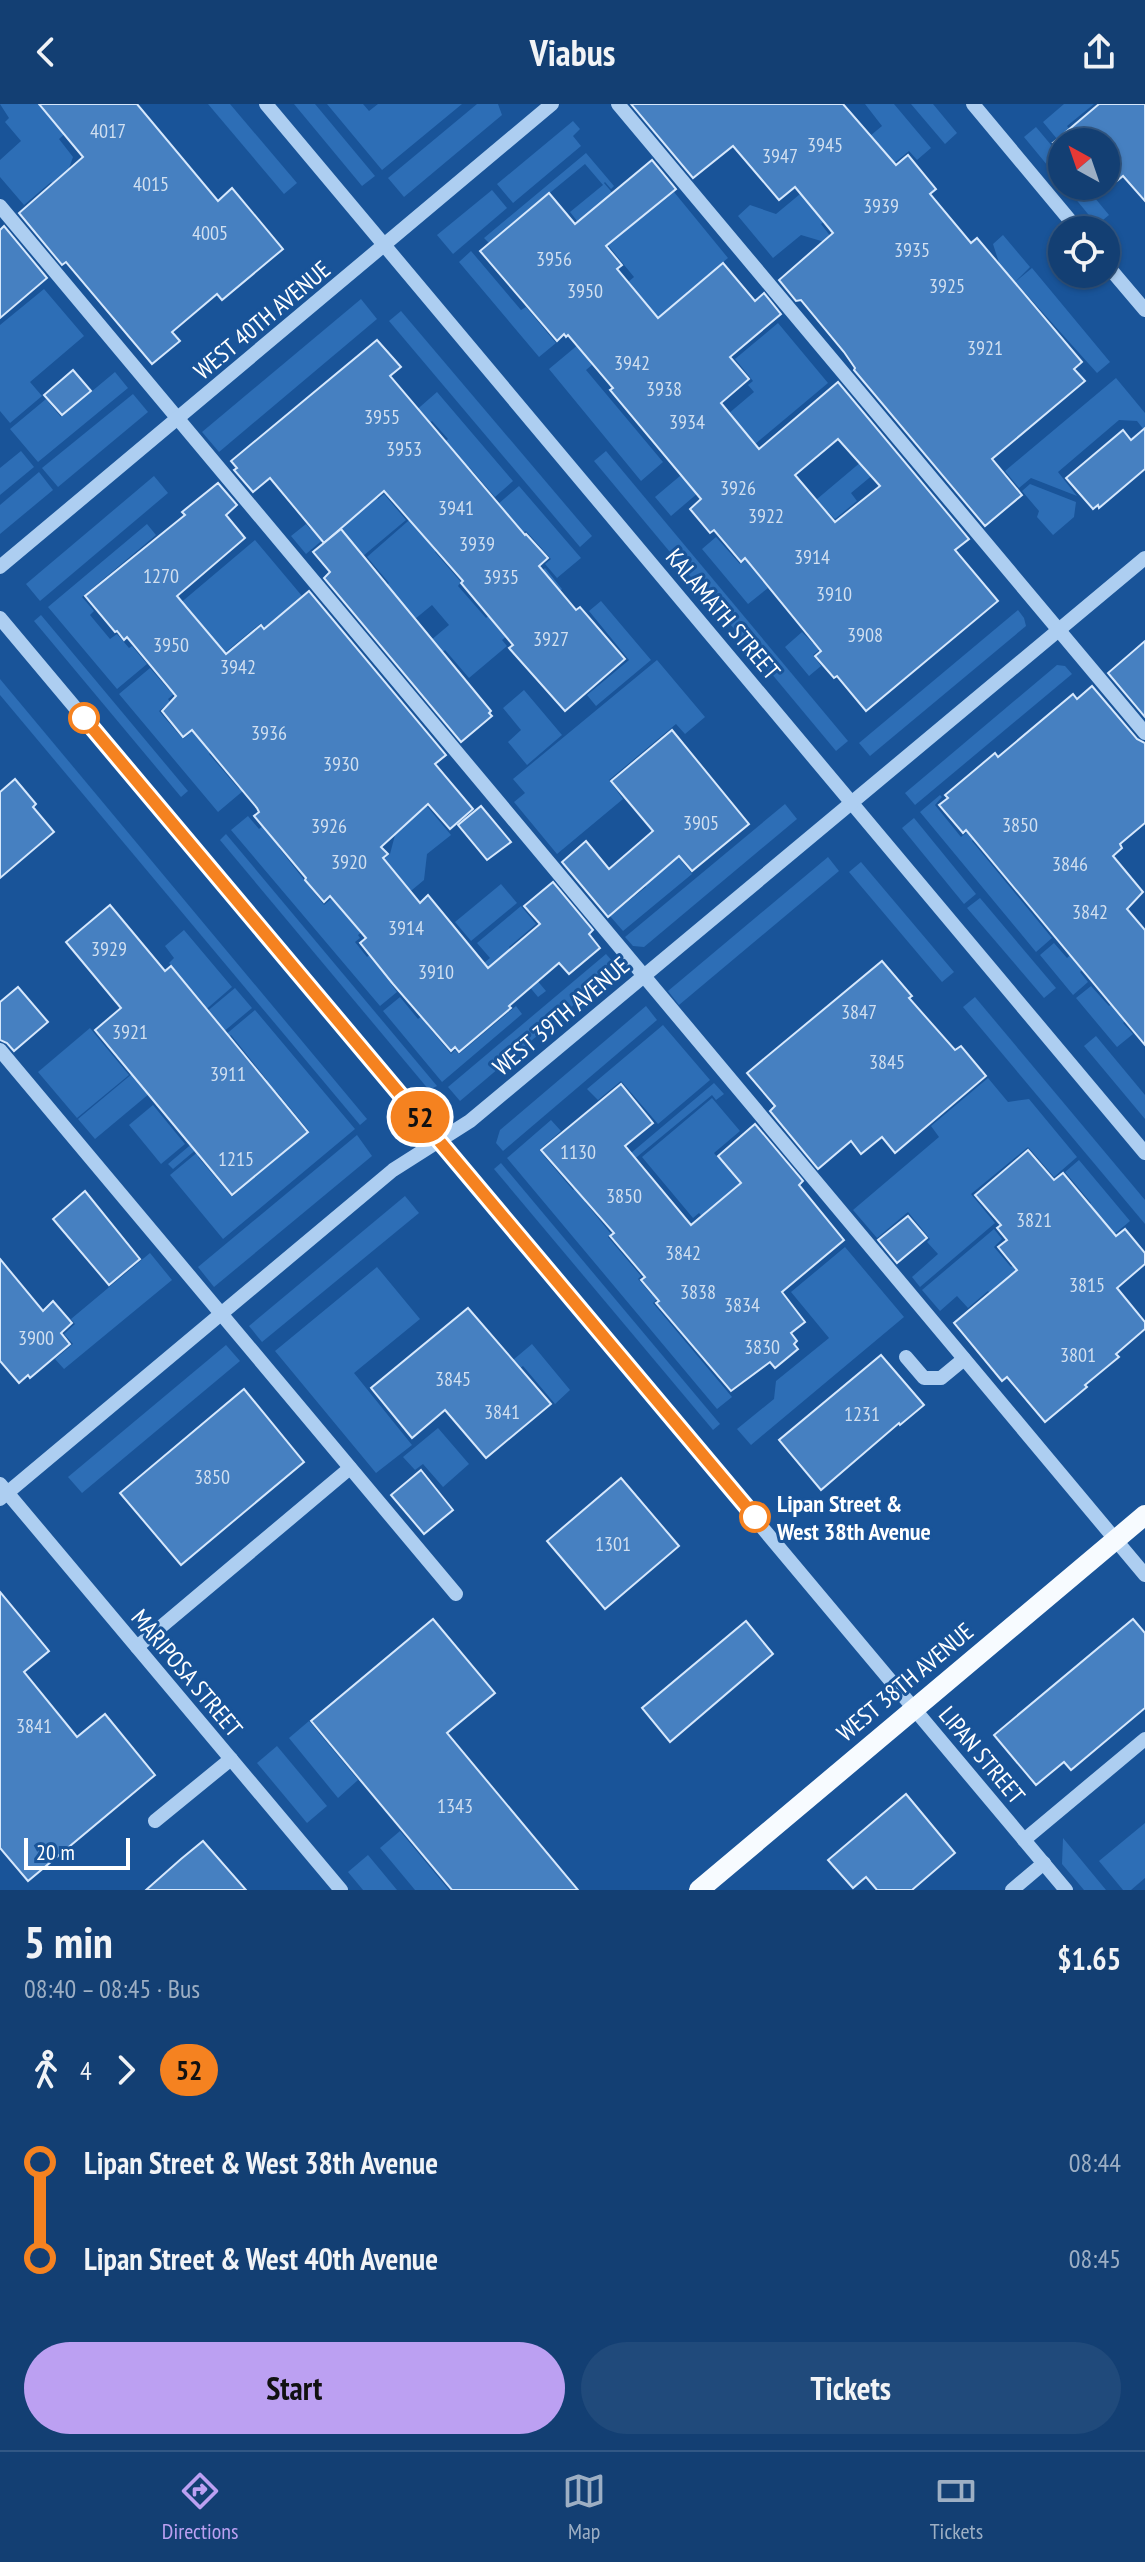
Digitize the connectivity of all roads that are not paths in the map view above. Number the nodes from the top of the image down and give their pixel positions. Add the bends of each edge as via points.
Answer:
1 (266, 104) edge
2 (552, 104) edge
3 (618, 104) edge
4 (973, 104) edge
5 (0, 206) edge
6 (1066, 216) edge
7 (384, 245) junction
8 (1120, 281) edge
9 (1145, 310) edge
10 (178, 419) junction
11 (1145, 558) edge
12 (0, 567) edge
13 (0, 618) edge
14 (1059, 630) junction
15 (1145, 733) edge
16 (852, 803) junction
17 (644, 976) junction
18 (0, 1050) edge
19 (439, 1141) junction
20 (1145, 1153) edge
21 (221, 1314) junction
22 (906, 1357) dead end
23 (964, 1359) junction
24 (350, 1468) junction
25 (2, 1492) edge
26 (1145, 1515) edge
27 (1115, 1540) junction
28 (1145, 1575) edge
29 (456, 1594) dead end
30 (137, 1647) junction
31 (915, 1708) junction
32 (1145, 1739) edge
33 (231, 1759) junction
34 (155, 1821) dead end
35 (1024, 1840) junction
36 (1044, 1863) junction
37 (702, 1889) edge
38 (341, 1890) edge
39 (1012, 1890) edge
40 (1066, 1890) edge

1 - 7 street, KALAMATH STREET
2 - 7 street, WEST 40TH AVENUE
3 - 14 street
4 - 6 street
5 - 10 street
7 - 10 street, WEST 40TH AVENUE
7 - 16 street, KALAMATH STREET
8 - 9 street
10 - 12 street, WEST 40TH AVENUE
10 - 17 street
11 - 14 street, WEST 39TH AVENUE
13 - 19 street, LIPAN STREET
14 - 15 street
14 - 16 street, WEST 39TH AVENUE
16 - 17 street, WEST 39TH AVENUE
16 - 20 street, KALAMATH STREET
17 - 19 street, WEST 39TH AVENUE
17 - 23 street
18 - 21 street
19 - 21 street, WEST 39TH AVENUE via 393,1170
19 - 31 street, LIPAN STREET
21 - 24 street
21 - 25 street, WEST 39TH AVENUE
22 - 23 street via 924,1378 941,1378
23 - 27 street
24 - 29 street
24 - 30 street
25 - 30 street, MARIPOSA STREET
26 - 27 main road, WEST 38TH AVENUE
27 - 28 street
27 - 31 main road, WEST 38TH AVENUE
30 - 33 street, MARIPOSA STREET
31 - 35 street, LIPAN STREET
31 - 37 main road, WEST 38TH AVENUE
32 - 35 street
33 - 34 street
33 - 38 street, MARIPOSA STREET
35 - 36 street, LIPAN STREET
36 - 39 street
36 - 40 street, LIPAN STREET

